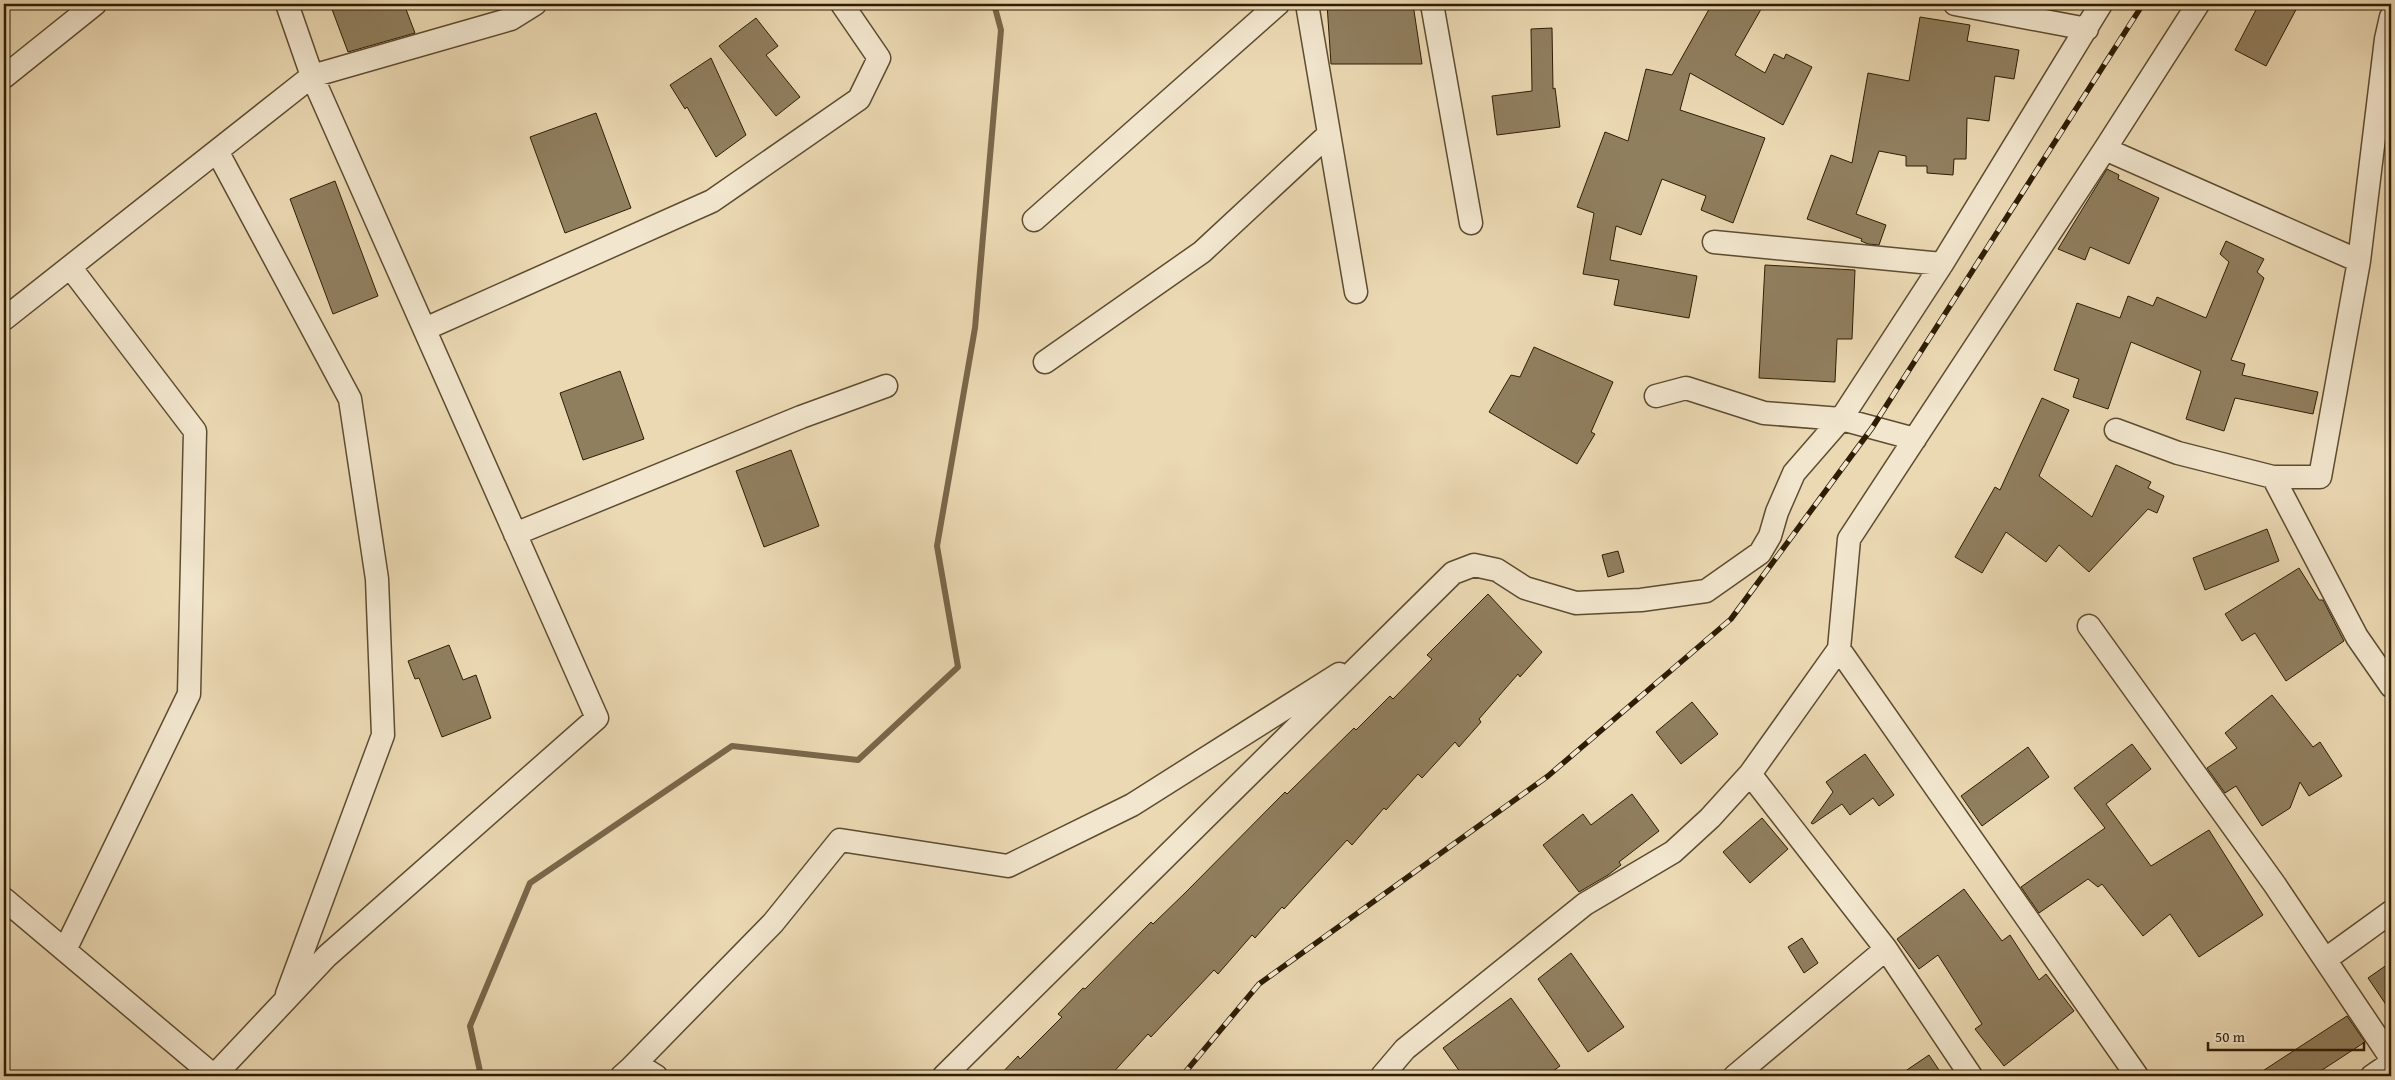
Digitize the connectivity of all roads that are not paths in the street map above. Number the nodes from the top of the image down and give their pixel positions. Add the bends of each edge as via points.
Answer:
1 (95, 4) edge
2 (287, 4) edge
3 (535, 4) edge
4 (842, 4) edge
5 (1278, 4) edge
6 (1307, 4) edge
7 (1432, 4) edge
8 (1956, 4) edge
9 (2101, 4) edge
10 (2198, 4) edge
11 (2391, 17) edge
12 (2088, 29) junction
13 (312, 76) junction
14 (4, 77) edge
15 (1329, 134) junction
16 (2105, 149) junction
17 (217, 151) junction
18 (1034, 220) dead end
19 (1471, 223) dead end
20 (1714, 242) dead end
21 (2359, 261) junction
22 (1942, 264) junction
23 (70, 267) junction
24 (1356, 292) dead end
25 (4, 319) edge
26 (424, 329) junction
27 (1045, 362) dead end
28 (886, 386) dead end
29 (1656, 396) dead end
30 (1841, 420) junction
31 (2116, 430) dead end
32 (1914, 439) junction
33 (2273, 477) junction
34 (515, 534) junction
35 (2089, 626) dead end
36 (1839, 649) junction
37 (1375, 650) junction
38 (2391, 686) edge
39 (1750, 774) junction
40 (4, 899) edge
41 (2391, 912) edge
42 (1886, 949) junction
43 (64, 950) junction
44 (2326, 959) junction
45 (283, 1003) junction
46 (2391, 1058) edge
47 (2391, 1063) edge
48 (626, 1072) edge
49 (214, 1076) edge
50 (656, 1076) edge
51 (944, 1076) edge
52 (1382, 1076) edge
53 (1735, 1076) edge
54 (1971, 1076) edge
55 (2136, 1076) edge
56 (2372, 1076) edge

1 - 14 street
2 - 13 street
3 - 13 street via 511,19
4 - 26 street via 880,58 859,99 712,201
5 - 18 street
6 - 15 street
7 - 19 street
8 - 12 street
9 - 12 street
10 - 16 street
11 - 21 street
12 - 22 street
13 - 17 street
13 - 26 street
15 - 24 street
15 - 27 street via 1202,252
16 - 21 street
16 - 32 street
17 - 23 street
17 - 45 street via 350,399 377,579 383,735
20 - 22 street
21 - 33 street via 2320,478
22 - 30 street
23 - 25 street
23 - 43 street via 195,431 189,694
26 - 34 street
28 - 34 street via 801,417
29 - 30 street via 1686,388 1764,413
30 - 32 street
30 - 37 street via 1794,473 1770,536 1760,553 1706,591 1641,600 1576,603 1525,588 1497,570 1474,565 1453,573
31 - 33 street via 2178,453
32 - 36 street via 1848,540
33 - 38 street via 2357,637
34 - 45 street via 597,718 327,956
35 - 44 street
36 - 39 street
36 - 55 street
37 - 48 street via 1132,805 1008,866 840,840 773,923
37 - 51 street
39 - 42 street
39 - 52 street via 1710,818 1672,852 1585,904 1405,1050
40 - 43 street
41 - 44 street
42 - 53 street
42 - 54 street
43 - 49 street
44 - 46 street
45 - 49 street
47 - 56 street
48 - 50 street via 648,1071

